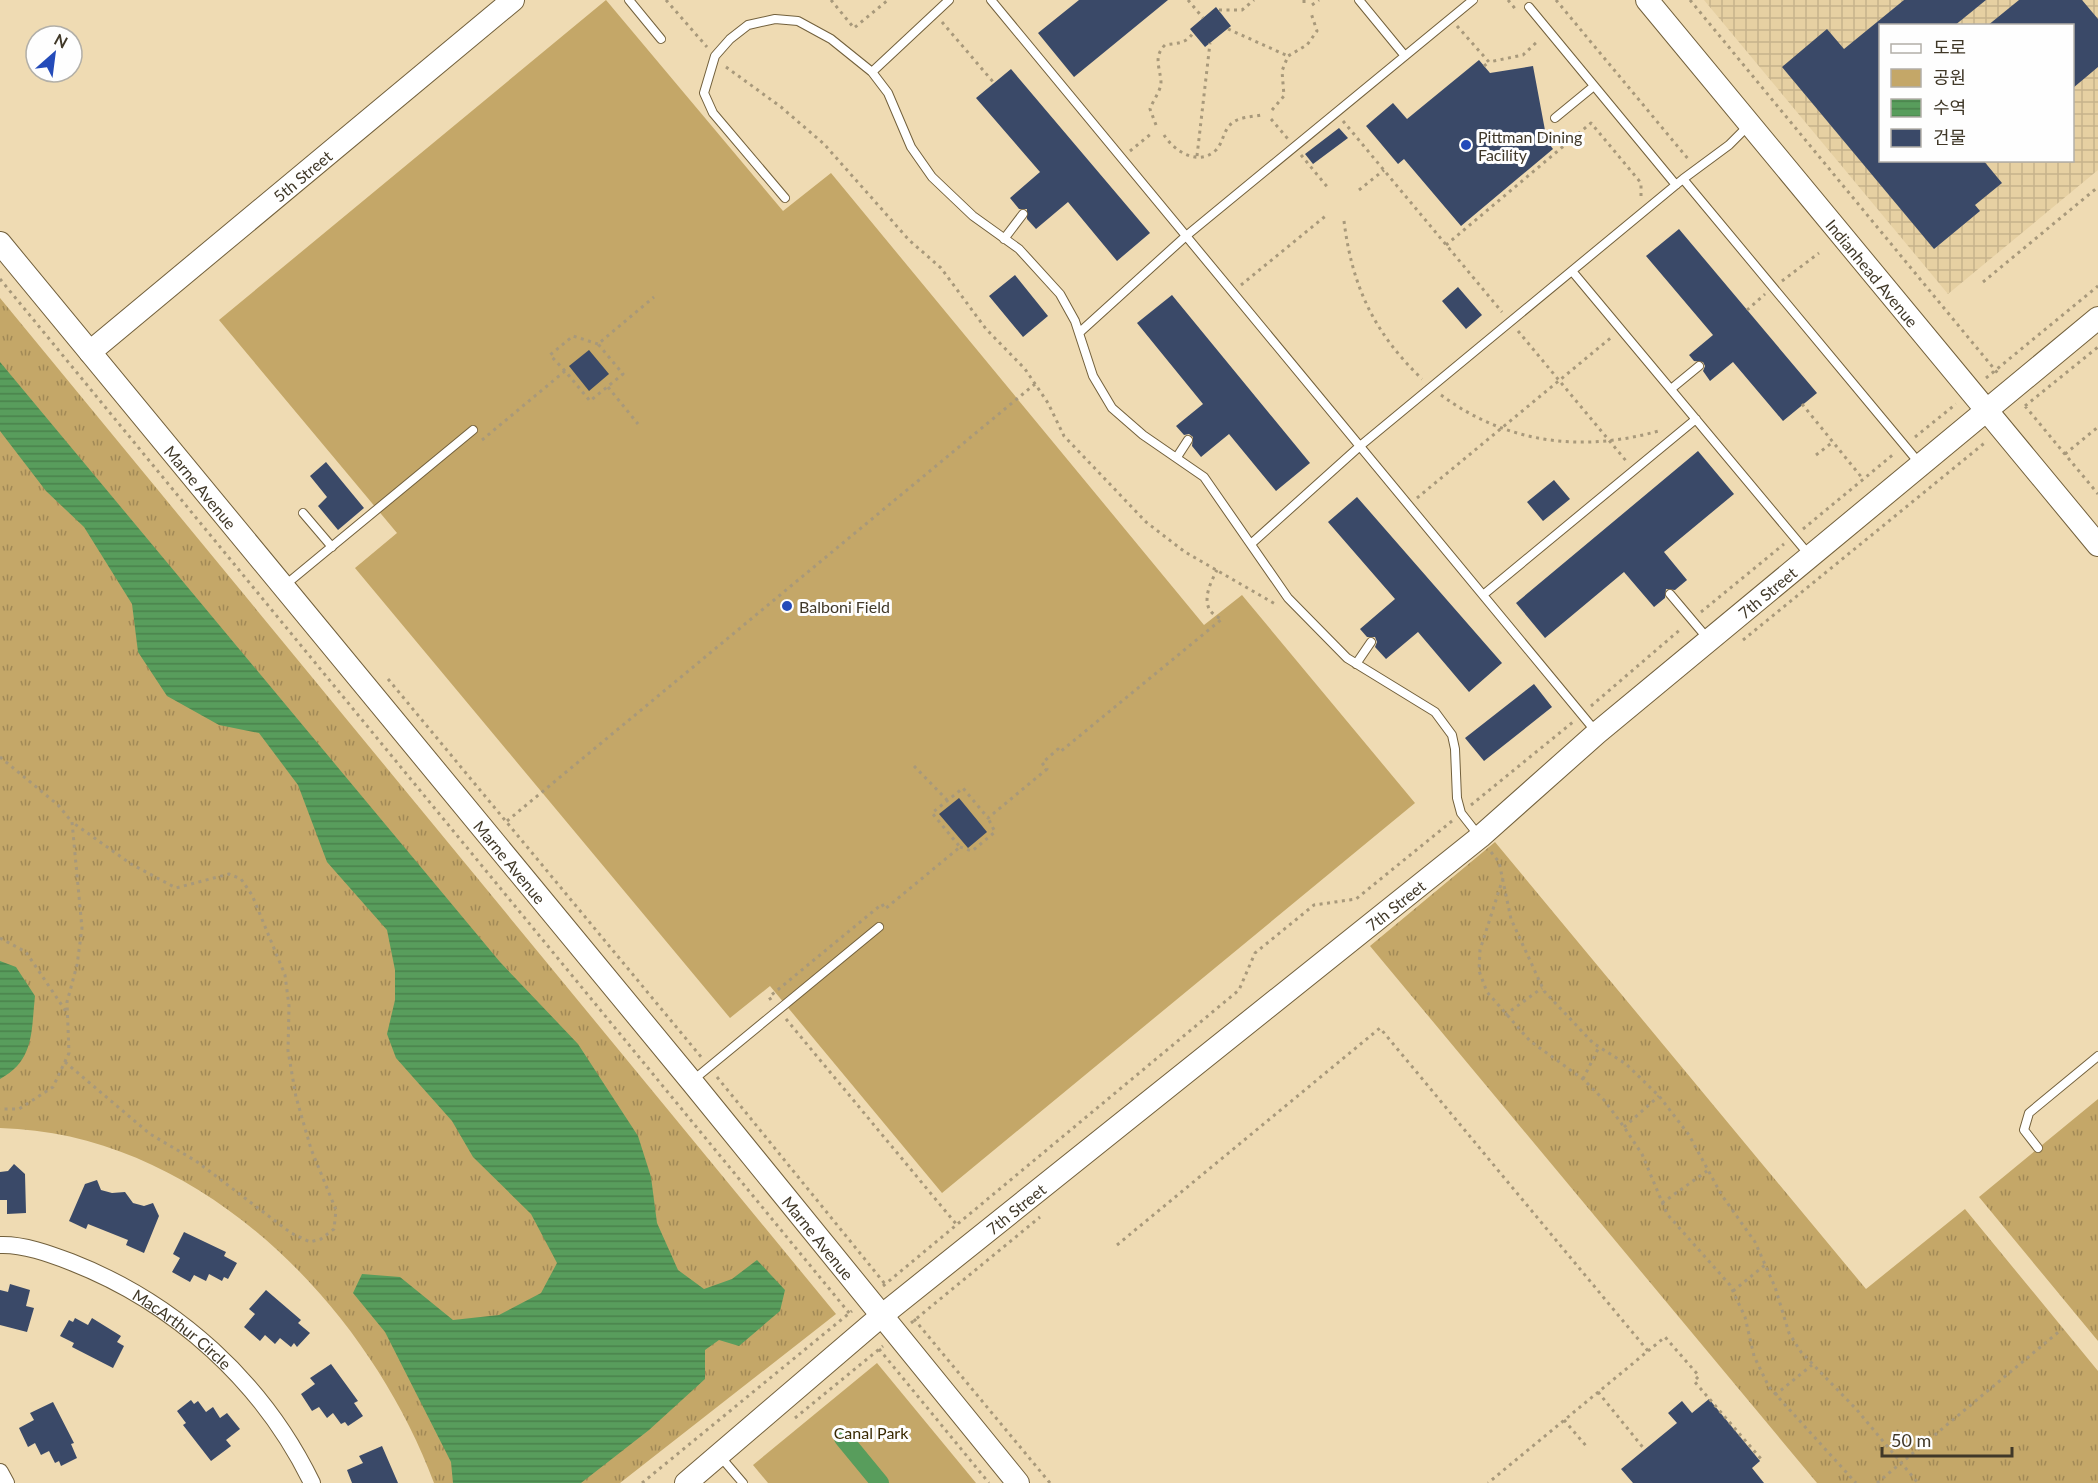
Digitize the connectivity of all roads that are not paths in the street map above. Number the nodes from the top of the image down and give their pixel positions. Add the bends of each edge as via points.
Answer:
1 (513, 0) edge
2 (628, 0) edge
3 (949, 0) edge
4 (991, 0) edge
5 (1359, 0) edge
6 (1473, 0) edge
7 (1647, 0) edge
8 (1528, 7) dead end
9 (660, 39) dead end
10 (1405, 56) junction
11 (872, 72) junction
12 (1594, 86) junction
13 (1556, 118) dead end
14 (1749, 124) junction
15 (1680, 182) junction
16 (784, 198) dead end
17 (1023, 214) dead end
18 (1186, 236) junction
19 (1004, 239) junction
20 (0, 243) edge
21 (1572, 271) junction
22 (2098, 318) edge
23 (1080, 332) junction
24 (90, 352) junction
25 (1699, 366) dead end
26 (1671, 389) junction
27 (1986, 410) junction
28 (1696, 419) junction
29 (473, 430) dead end
30 (1188, 440) dead end
31 (1360, 446) junction
32 (1177, 457) junction
33 (1921, 465) junction
34 (303, 513) dead end
35 (1252, 543) junction
36 (2098, 545) edge
37 (332, 547) junction
38 (1810, 556) junction
39 (284, 587) junction
40 (1670, 594) dead end
41 (1483, 595) junction
42 (1709, 640) junction
43 (1371, 642) dead end
44 (1356, 664) junction
45 (1597, 733) junction
46 (1480, 837) junction
47 (879, 927) dead end
48 (2098, 1056) edge
49 (692, 1082) junction
50 (2038, 1148) dead end
51 (0, 1245) edge
52 (865, 1315) junction
53 (719, 1455) junction
54 (0, 1472) edge
55 (6, 1483) edge
56 (312, 1483) edge
57 (686, 1483) edge
58 (742, 1483) edge
59 (1018, 1483) edge

1 - 24 street, 5th Street
2 - 9 lane
3 - 11 lane
4 - 18 lane
5 - 10 lane
6 - 10 lane
7 - 14 street, Indianhead Avenue
8 - 12 lane
10 - 18 lane
11 - 16 lane via 831,39 798,21 775,19 748,26 715,56 705,93 713,113
11 - 19 lane via 888,93 911,147 932,177 946,194
12 - 13 lane
12 - 15 lane
14 - 15 lane via 1729,145
14 - 27 street, Indianhead Avenue
15 - 21 lane
15 - 33 lane
17 - 19 lane
18 - 23 lane
18 - 31 lane
19 - 23 lane via 1032,262 1060,294
20 - 24 street, Marne Avenue
21 - 26 lane
21 - 31 lane
22 - 27 street, 7th Street
23 - 32 lane via 1093,376 1112,408
24 - 39 street, Marne Avenue
25 - 26 lane
26 - 28 lane
27 - 33 street, 7th Street
27 - 36 street, Indianhead Avenue
28 - 38 lane
28 - 41 lane
29 - 37 lane
30 - 32 lane
31 - 35 lane
31 - 41 lane
32 - 35 lane via 1204,477
33 - 38 street, 7th Street
34 - 37 lane
35 - 44 lane via 1288,598
37 - 39 lane
38 - 42 street, 7th Street
39 - 49 street, Marne Avenue
40 - 42 lane
41 - 45 lane
42 - 45 street, 7th Street
43 - 44 lane
44 - 46 lane via 1425,704 1444,722 1455,749 1461,813
45 - 46 street, 7th Street
46 - 52 street, 7th Street
47 - 49 lane
48 - 50 lane via 2029,1113 2024,1130
49 - 52 street, Marne Avenue
51 - 56 street, MacArthur Circle via 51,1254 92,1270 173,1317 220,1356 264,1403 294,1446
52 - 53 street, 7th Street
52 - 59 street, Marne Avenue
53 - 57 street, 7th Street
53 - 58 lane
54 - 55 street

